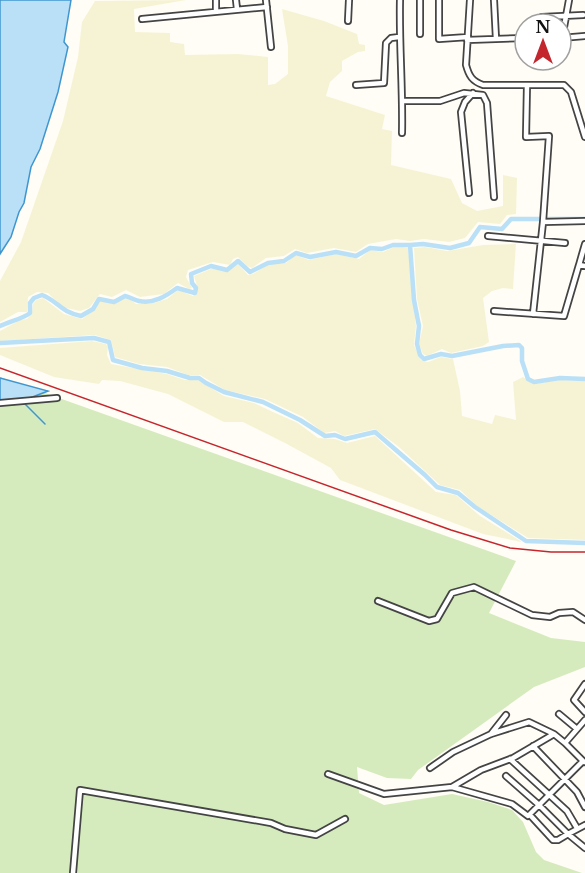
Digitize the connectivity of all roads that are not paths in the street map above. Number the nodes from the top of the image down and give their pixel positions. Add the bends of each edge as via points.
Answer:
1 (216, 0) edge
2 (236, 0) edge
3 (266, 0) edge
4 (349, 0) edge
5 (400, 0) edge
6 (420, 0) edge
7 (439, 0) edge
8 (470, 0) edge
9 (494, 0) edge
10 (267, 7) junction
11 (237, 9) junction
12 (216, 11) junction
13 (584, 15) dead end
14 (573, 16) edge
15 (142, 19) dead end
16 (348, 21) dead end
17 (420, 34) dead end
18 (399, 37) junction
19 (513, 38) edge
20 (467, 39) junction
21 (496, 39) junction
22 (271, 47) dead end
23 (356, 85) dead end
24 (527, 85) junction
25 (473, 93) junction
26 (403, 100) junction
27 (402, 133) dead end
28 (585, 137) edge
29 (469, 193) dead end
30 (494, 197) dead end
31 (585, 221) edge
32 (543, 222) junction
33 (488, 236) dead end
34 (541, 241) junction
35 (565, 243) dead end
36 (585, 244) edge
37 (579, 265) junction
38 (585, 266) edge
39 (494, 311) dead end
40 (533, 314) junction
41 (57, 399) dead end
42 (0, 403) edge
43 (378, 601) dead end
44 (585, 620) edge
45 (585, 684) edge
46 (585, 712) edge
47 (559, 714) dead end
48 (506, 715) dead end
49 (585, 720) edge
50 (577, 729) junction
51 (554, 734) junction
52 (491, 735) junction
53 (565, 743) junction
54 (533, 746) junction
55 (510, 759) junction
56 (584, 762) edge
57 (430, 768) dead end
58 (328, 774) dead end
59 (506, 776) dead end
60 (563, 779) junction
61 (452, 787) junction
62 (550, 794) junction
63 (539, 805) junction
64 (585, 807) edge
65 (530, 814) junction
66 (345, 819) dead end
67 (585, 825) edge
68 (577, 828) junction
69 (568, 834) junction
70 (585, 848) edge
71 (73, 873) edge

1 - 12 street
2 - 11 street
3 - 10 street
4 - 16 street
5 - 18 street
6 - 17 street
7 - 20 street via 439,39
8 - 20 street
9 - 21 street
10 - 11 street
10 - 22 street
11 - 12 street
12 - 15 street
13 - 14 street
18 - 23 street via 386,43 384,83
18 - 26 street
19 - 21 street
20 - 21 street
20 - 24 street via 466,64 474,81 483,85
24 - 28 street via 564,85 571,92
24 - 32 street via 526,137 549,136
25 - 26 street via 440,101
25 - 29 street via 461,107
25 - 30 street via 483,95 487,103
26 - 27 street
31 - 32 street
32 - 34 street
33 - 34 street
34 - 35 street
34 - 40 street
36 - 37 street
37 - 38 street
37 - 40 street via 564,316
39 - 40 street
41 - 42 street
43 - 44 street via 429,621 437,619 452,593 474,587 532,615 550,617 573,612
45 - 46 street via 574,700
47 - 50 street
48 - 52 street
49 - 50 street
50 - 53 street
51 - 52 street via 529,722
51 - 53 street
51 - 54 street
52 - 57 street via 453,752
53 - 56 street
54 - 55 street
54 - 60 street
55 - 61 street
55 - 62 street
56 - 60 street
58 - 61 street via 384,794
59 - 63 street
60 - 62 street
60 - 64 street
61 - 65 street via 512,804
62 - 63 street
62 - 68 street
63 - 65 street
63 - 69 street
65 - 69 street via 553,840
66 - 71 street via 316,835 271,823 80,790
67 - 68 street
68 - 69 street
69 - 70 street

